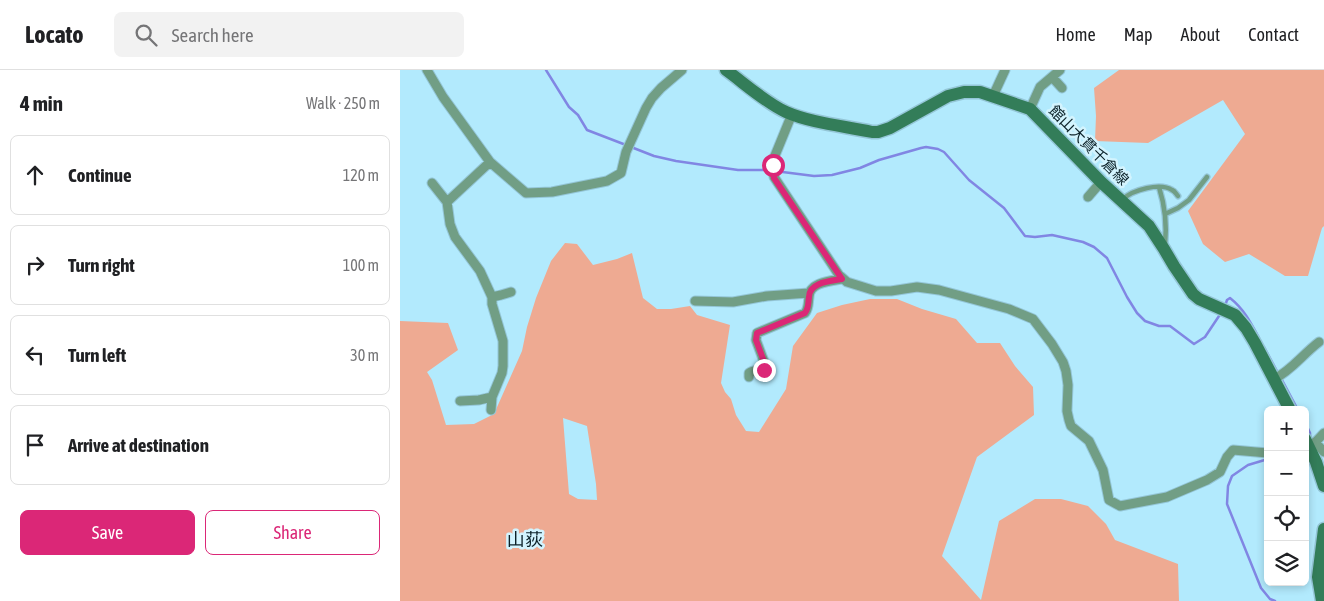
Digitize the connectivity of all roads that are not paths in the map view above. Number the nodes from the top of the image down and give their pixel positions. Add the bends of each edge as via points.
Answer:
1 (427, 70) edge
2 (682, 70) edge
3 (726, 70) edge
4 (1005, 70) edge
5 (1060, 70) edge
6 (1052, 77) junction
7 (1062, 88) dead end
8 (993, 96) junction
9 (1030, 109) junction
10 (792, 114) junction
11 (490, 162) junction
12 (1207, 177) dead end
13 (1100, 182) junction
14 (432, 183) dead end
15 (1159, 187) junction
16 (1178, 196) dead end
17 (1088, 197) dead end
18 (1122, 200) junction
19 (447, 202) junction
20 (1165, 214) junction
21 (1164, 249) junction
22 (842, 279) junction
23 (511, 292) dead end
24 (809, 293) junction
25 (492, 297) junction
26 (695, 301) dead end
27 (1319, 342) dead end
28 (749, 377) dead end
29 (1279, 377) junction
30 (492, 397) junction
31 (460, 400) dead end
32 (1289, 406) edge
33 (491, 410) dead end
34 (1324, 434) edge
35 (1310, 443) edge
36 (1324, 452) edge
37 (1264, 453) edge
38 (1324, 486) edge
39 (1324, 534) edge
40 (1321, 565) edge
41 (1322, 601) edge

1 - 11 street
2 - 11 street via 652,98 626,152 621,173 607,181 552,192 526,193
3 - 10 main road, 館山大貫千倉線 via 775,106
4 - 8 street
5 - 6 street
6 - 7 street
6 - 9 street via 1040,87
8 - 9 main road, 館山大貫千倉線
8 - 10 main road, 館山大貫千倉線 via 980,92 956,93 878,132
9 - 13 main road, 館山大貫千倉線
10 - 22 street via 776,150 774,178
11 - 19 street
12 - 20 lane via 1189,200
13 - 17 street
13 - 18 main road, 館山大貫千倉線
14 - 19 street
15 - 16 lane via 1171,189
15 - 18 lane via 1145,188
15 - 20 lane
18 - 21 main road, 館山大貫千倉線 via 1149,226
19 - 25 street via 455,237 480,271
20 - 21 lane
21 - 29 main road, 館山大貫千倉線 via 1193,294 1235,315
22 - 24 street via 819,284
22 - 37 street via 876,291 932,288 1009,309 1033,319 1052,344 1066,371 1067,411 1071,426 1089,441 1103,470 1110,500 1120,506 1167,497 1207,480 1220,472 1233,450
23 - 25 street
24 - 26 street via 733,302
24 - 28 street via 805,313 757,333 756,340 766,367 751,371
25 - 30 street via 503,341 502,373
27 - 29 street
29 - 32 main road, 館山大貫千倉線
30 - 31 street
30 - 33 street
34 - 35 street
35 - 36 street
35 - 38 main road
39 - 40 main road
40 - 41 main road via 1318,578

